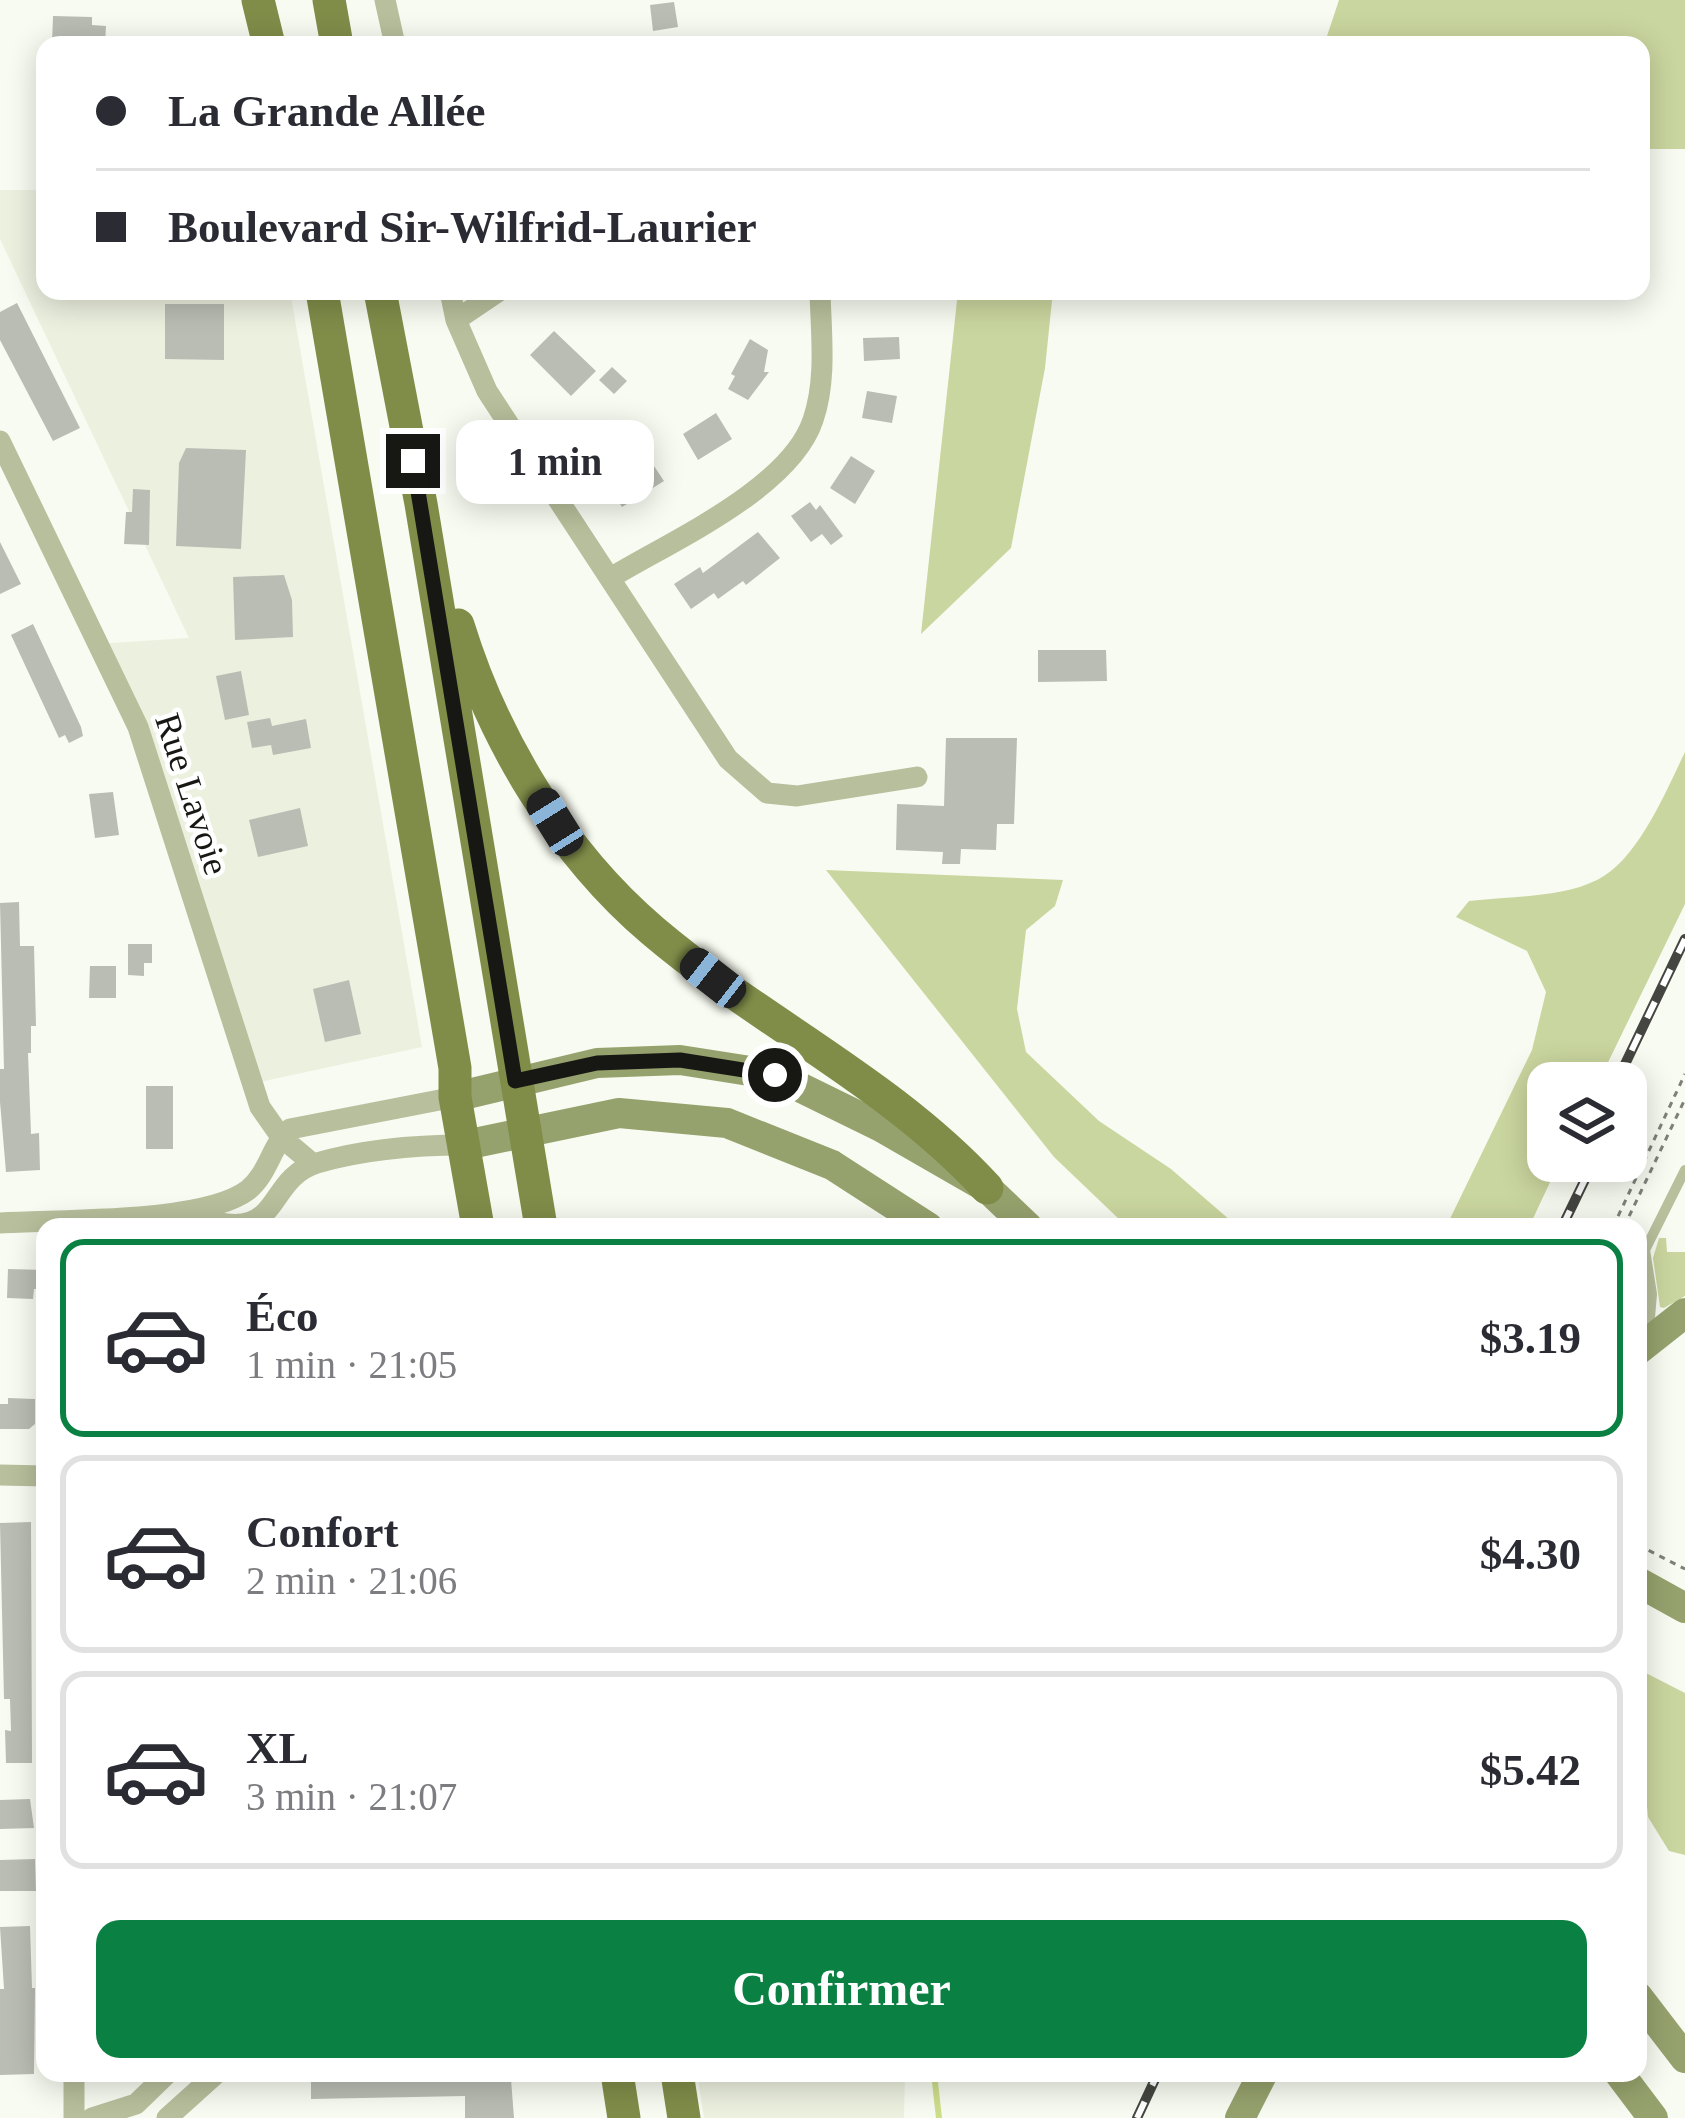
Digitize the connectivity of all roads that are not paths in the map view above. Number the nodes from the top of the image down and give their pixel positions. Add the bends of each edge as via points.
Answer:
1 (258, 0) edge
2 (329, 0) edge
3 (385, 0) edge
4 (267, 36) edge
5 (335, 36) edge
6 (393, 36) edge
7 (324, 300) edge
8 (382, 300) edge
9 (452, 300) edge
10 (486, 300) edge
11 (820, 300) edge
12 (456, 320) junction
13 (0, 441) edge
14 (421, 504) junction
15 (611, 577) junction
16 (917, 777) dead end
17 (515, 1081) junction
18 (455, 1097) junction
19 (526, 1134) junction
20 (281, 1137) junction
21 (465, 1144) junction
22 (313, 1164) junction
23 (1685, 1169) edge
24 (987, 1188) junction
25 (184, 1212) junction
26 (84, 1218) edge
27 (205, 1218) edge
28 (259, 1218) edge
29 (477, 1218) edge
30 (540, 1218) edge
31 (914, 1218) edge
32 (1019, 1218) edge
33 (36, 1221) edge
34 (0, 1223) edge
35 (1647, 1246) edge
36 (1647, 1264) edge
37 (1685, 1313) edge
38 (1647, 1323) edge
39 (1647, 1342) edge
40 (0, 1475) edge
41 (36, 1476) edge
42 (1647, 1587) edge
43 (1685, 1608) edge
44 (1647, 2009) edge
45 (1685, 2058) edge
46 (74, 2082) edge
47 (159, 2082) edge
48 (207, 2082) edge
49 (618, 2082) edge
50 (678, 2082) edge
51 (1258, 2082) edge
52 (1626, 2082) edge
53 (74, 2118) edge
54 (92, 2118) edge
55 (167, 2118) edge
56 (624, 2118) edge
57 (684, 2118) edge
58 (1240, 2118) edge
59 (1653, 2118) edge

1 - 4 main road
2 - 5 main road
3 - 6 street
7 - 18 main road
8 - 14 main road
9 - 12 street
10 - 12 street
11 - 15 street via 819,392 813,424 791,457 762,485
12 - 15 street via 488,391
13 - 20 street, Rue Lavoie via 137,727 251,1084
14 - 17 main road
14 - 24 main road via 477,683 555,822 603,882 713,978 912,1118
15 - 16 street via 728,760 766,793 797,796
17 - 18 street
17 - 19 main road
17 - 24 street via 597,1063 680,1060 775,1075
18 - 20 street
18 - 21 main road
19 - 21 street
19 - 30 main road
19 - 31 street via 619,1113 727,1123 832,1166
20 - 22 street, Rue Lavoie
20 - 25 street via 253,1186 217,1206
21 - 22 street
21 - 29 main road
22 - 28 street
23 - 35 lane
24 - 32 street
25 - 26 street
25 - 27 street
33 - 34 street
36 - 38 lane
37 - 39 street
40 - 41 street
42 - 43 street
44 - 45 street
46 - 53 street
47 - 54 street via 136,2104
48 - 55 street
49 - 56 main road
50 - 57 main road
51 - 58 street
52 - 59 street

